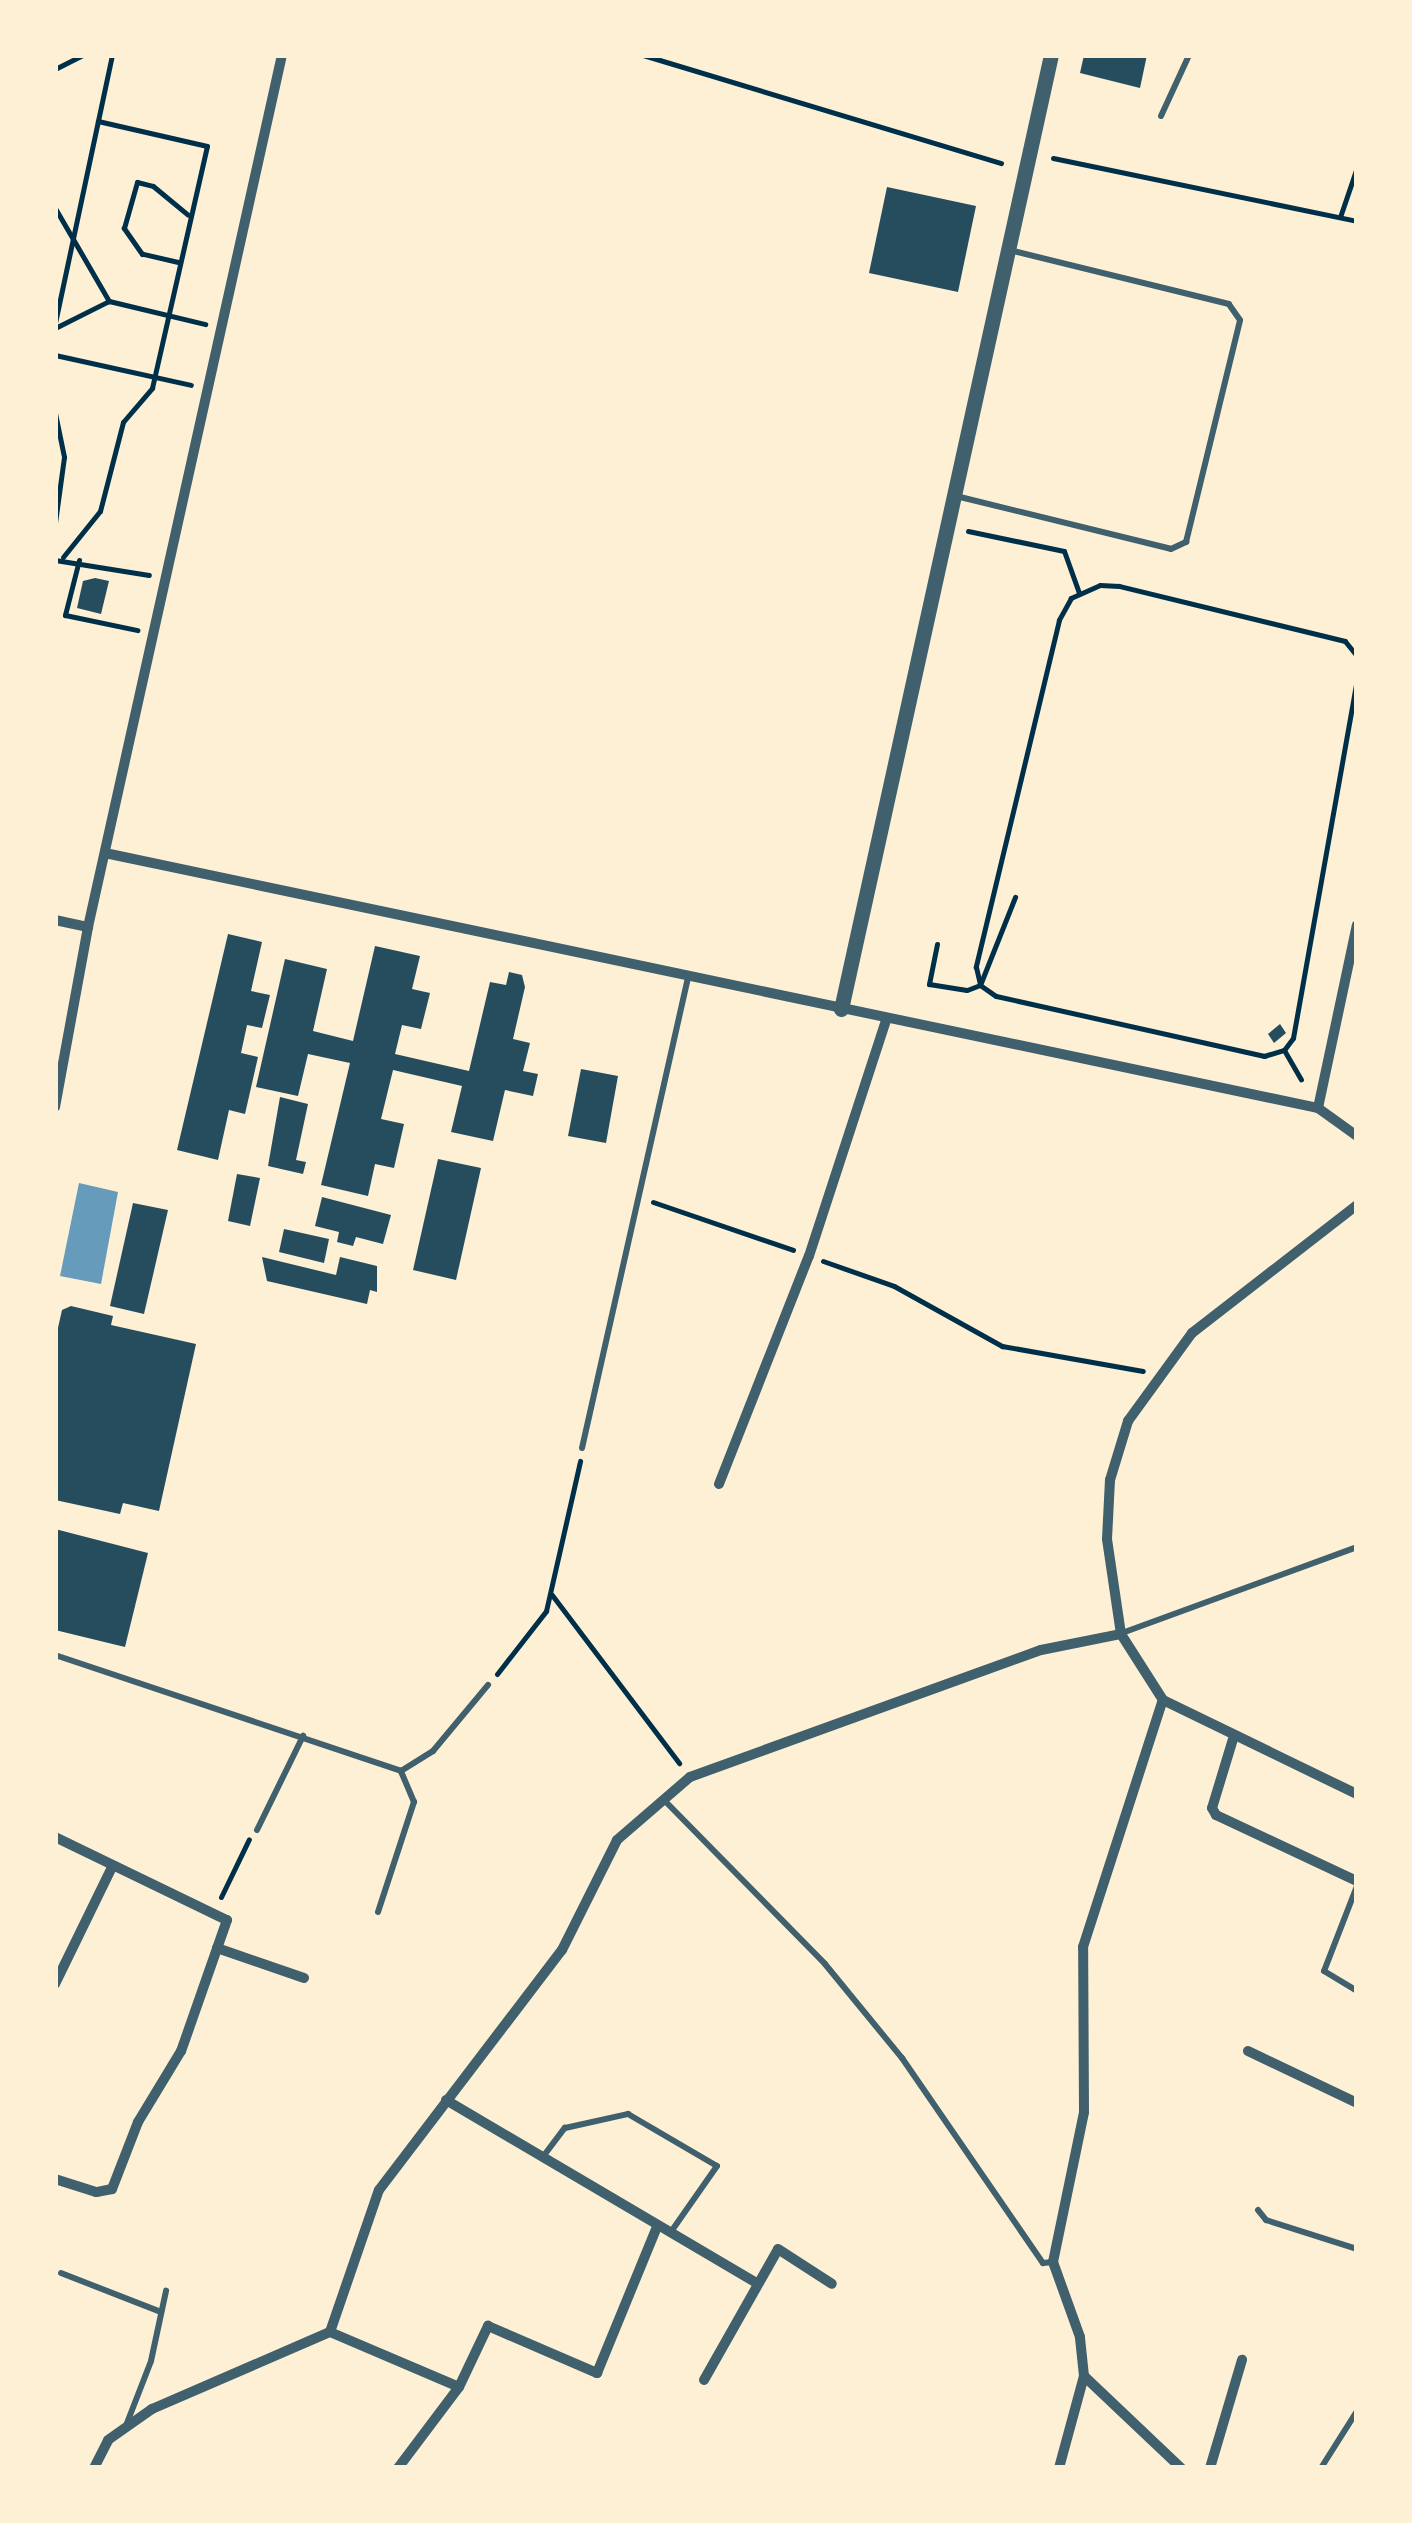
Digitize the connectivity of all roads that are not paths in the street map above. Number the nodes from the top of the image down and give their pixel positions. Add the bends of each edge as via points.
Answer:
1 (282, 55) edge
2 (1051, 55) edge
3 (1189, 55) edge
4 (1161, 116) dead end
5 (1006, 250) junction
6 (950, 495) junction
7 (106, 853) junction
8 (55, 920) edge
9 (1357, 925) edge
10 (88, 928) junction
11 (688, 979) junction
12 (841, 1009) junction
13 (886, 1020) junction
14 (68, 1044) junction
15 (55, 1046) edge
16 (55, 1107) edge
17 (1318, 1108) junction
18 (1357, 1136) edge
19 (1357, 1204) edge
20 (582, 1448) road end
21 (720, 1484) dead end
22 (1357, 1547) edge
23 (1121, 1634) junction
24 (55, 1654) edge
25 (488, 1685) road end
26 (1163, 1700) junction
27 (303, 1736) junction
28 (1233, 1739) junction
29 (401, 1771) junction
30 (1357, 1794) edge
31 (665, 1801) junction
32 (257, 1830) road end
33 (55, 1837) edge
34 (112, 1867) junction
35 (1357, 1884) edge
36 (378, 1912) dead end
37 (217, 1948) junction
38 (304, 1978) dead end
39 (55, 1984) edge
40 (1357, 1990) edge
41 (1248, 2051) dead end
42 (446, 2100) junction
43 (1357, 2103) edge
44 (542, 2158) junction
45 (55, 2178) edge
46 (1258, 2210) dead end
47 (657, 2227) junction
48 (669, 2234) junction
49 (1357, 2250) edge
50 (1054, 2262) junction
51 (61, 2273) dead end
52 (757, 2283) junction
53 (832, 2284) dead end
54 (166, 2292) dead end
55 (161, 2312) junction
56 (330, 2332) junction
57 (1242, 2360) dead end
58 (1084, 2376) junction
59 (704, 2380) dead end
60 (458, 2387) junction
61 (1357, 2411) edge
62 (128, 2424) junction
63 (94, 2468) edge
64 (398, 2468) edge
65 (1059, 2468) edge
66 (1180, 2468) edge
67 (1210, 2468) edge
68 (1322, 2468) edge

1 - 7 street
2 - 5 street
3 - 4 lane
5 - 6 street
5 - 6 lane via 1230,304 1240,320 1186,542 1172,550
6 - 12 street
7 - 10 street
7 - 11 street
8 - 10 street
9 - 17 street
10 - 14 street
11 - 12 street
11 - 20 lane
12 - 13 street
13 - 17 street
13 - 21 street via 809,1256
14 - 15 lane
14 - 16 street
17 - 18 street
19 - 23 street via 1192,1333 1128,1420 1110,1480 1107,1538
22 - 23 lane
23 - 26 street
23 - 31 street via 1041,1650 690,1777
24 - 27 lane
25 - 29 lane via 433,1751
26 - 28 street
26 - 50 street via 1084,1948 1084,2112
27 - 29 lane
27 - 32 lane
28 - 30 street
28 - 35 street via 1212,1808 1216,1815
29 - 36 lane via 414,1802
31 - 42 street via 617,1840 562,1950
31 - 50 lane via 825,1964 902,2058 1043,2263
33 - 34 street
34 - 37 street via 226,1920
34 - 39 street
35 - 40 lane via 1324,1970
37 - 38 street
37 - 45 street via 181,2052 138,2122 112,2189 96,2192
41 - 43 street
42 - 44 street
42 - 56 street via 372,2203
44 - 47 street
44 - 48 lane via 565,2128 628,2114 717,2166
46 - 49 lane via 1266,2220
47 - 48 street
47 - 60 street via 597,2374 496,2324 488,2326
48 - 52 street
50 - 58 street via 1080,2336
51 - 55 lane
52 - 53 street via 778,2249
52 - 59 street
54 - 55 lane
55 - 62 lane
56 - 60 street
56 - 62 street
57 - 67 street
58 - 65 street
58 - 66 street
60 - 64 street
61 - 68 lane
62 - 63 street via 108,2440

